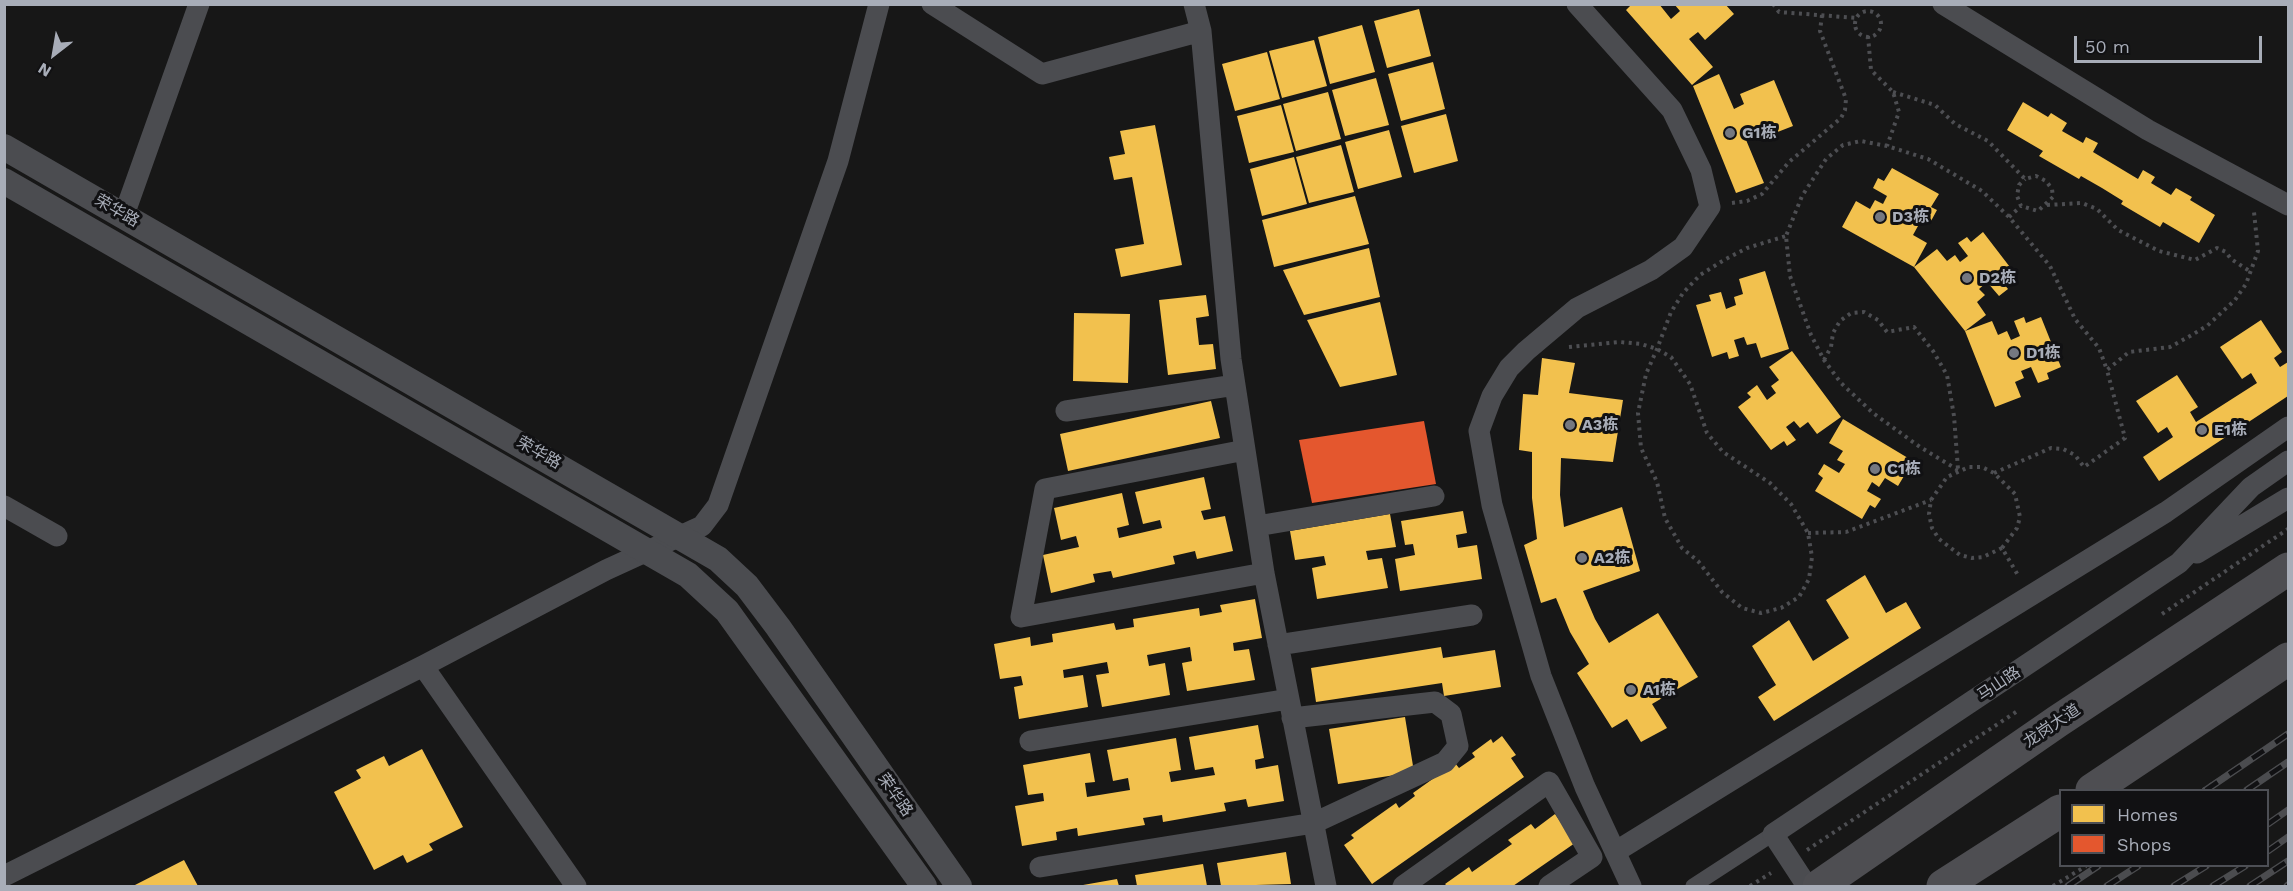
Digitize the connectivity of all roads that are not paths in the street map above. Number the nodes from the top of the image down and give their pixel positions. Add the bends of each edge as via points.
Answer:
1 (198, 4) edge
2 (879, 4) edge
3 (932, 4) edge
4 (1194, 4) edge
5 (1577, 4) edge
6 (1943, 4) edge
7 (1201, 31) junction
8 (4, 147) edge
9 (4, 181) edge
10 (2289, 205) edge
11 (124, 214) junction
12 (1235, 385) junction
13 (1066, 411) dead end
14 (2289, 427) edge
15 (1245, 450) junction
16 (2289, 461) edge
17 (1434, 496) dead end
18 (2289, 498) edge
19 (4, 506) edge
20 (1257, 526) junction
21 (57, 536) dead end
22 (681, 536) junction
23 (646, 551) junction
24 (2179, 563) junction
25 (2289, 569) edge
26 (1264, 573) junction
27 (1472, 615) dead end
28 (1278, 645) junction
29 (2289, 659) edge
30 (423, 666) junction
31 (1291, 708) junction
32 (1030, 741) dead end
33 (2094, 789) edge
34 (2059, 812) edge
35 (1314, 823) junction
36 (1773, 834) junction
37 (1615, 852) junction
38 (1040, 867) dead end
39 (4, 876) edge
40 (576, 886) edge
41 (924, 886) edge
42 (959, 886) edge
43 (1326, 886) edge
44 (1403, 886) edge
45 (1549, 886) edge
46 (1631, 886) edge
47 (1693, 886) edge
48 (1807, 886) edge
49 (1819, 886) edge
50 (1943, 886) edge

1 - 11 street
2 - 22 street via 838,160 718,505 702,526
3 - 7 street via 1042,74
4 - 7 street
5 - 37 street via 1672,110 1701,170 1710,207 1683,248 1651,270 1577,308 1526,351 1509,368 1492,396 1479,430 1492,505 1541,676
6 - 10 street via 2148,130
7 - 12 street
8 - 11 street, 荣华路
9 - 23 street, 荣华路
11 - 22 street, 荣华路
12 - 13 street
12 - 15 street
14 - 37 street via 2166,512
15 - 20 street
15 - 26 street via 1045,489 1021,617
16 - 24 street, 马山路 via 2250,487
17 - 20 street
18 - 24 street
19 - 21 street
20 - 26 street
22 - 23 street
22 - 42 street, 荣华路 via 718,559 747,586
23 - 30 street
23 - 41 street, 荣华路 via 688,575 727,611
24 - 36 street, 马山路
25 - 49 highway, 龙岗大道 via 2058,721
26 - 28 street
27 - 28 street
28 - 31 street
29 - 33 highway
30 - 39 street
30 - 40 street
31 - 32 street
31 - 35 street
31 - 35 street via 1435,702 1451,714 1458,746 1444,762
34 - 50 highway
35 - 38 street
35 - 43 street
36 - 47 street, 马山路
36 - 48 street
37 - 46 street
44 - 45 street via 1549,782 1592,857

